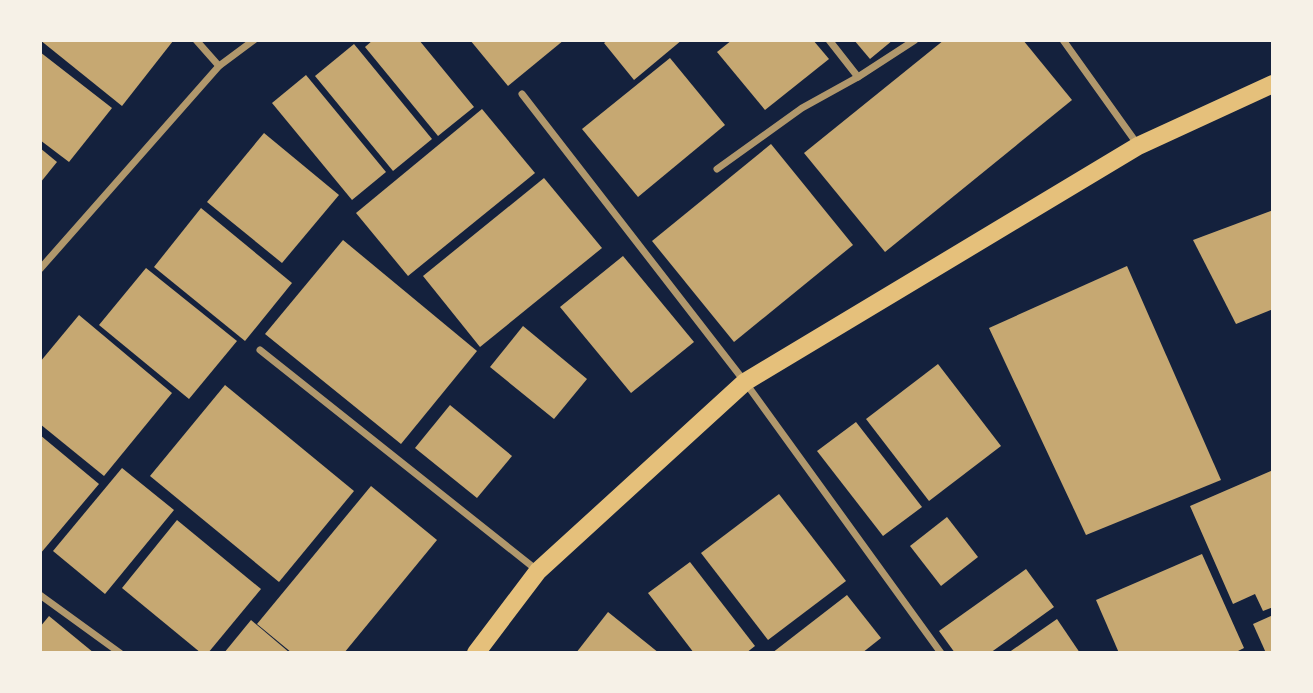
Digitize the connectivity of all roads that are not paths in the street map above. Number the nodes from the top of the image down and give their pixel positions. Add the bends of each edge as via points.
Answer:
1 (196, 40) edge
2 (254, 40) edge
3 (829, 40) edge
4 (915, 40) edge
5 (1063, 40) edge
6 (219, 65) junction
7 (858, 77) junction
8 (1273, 84) edge
9 (522, 94) dead end
10 (1138, 146) junction
11 (717, 169) dead end
12 (40, 269) edge
13 (260, 350) dead end
14 (745, 382) junction
15 (538, 571) junction
16 (40, 596) edge
17 (120, 653) edge
18 (476, 653) edge
19 (941, 653) edge

1 - 6 street
2 - 6 street
3 - 7 street
4 - 7 street
5 - 10 street
6 - 12 street
7 - 11 street via 802,108
8 - 10 main road
9 - 14 street
10 - 14 main road
13 - 15 street
14 - 15 main road
14 - 19 street
15 - 18 main road
16 - 17 street

